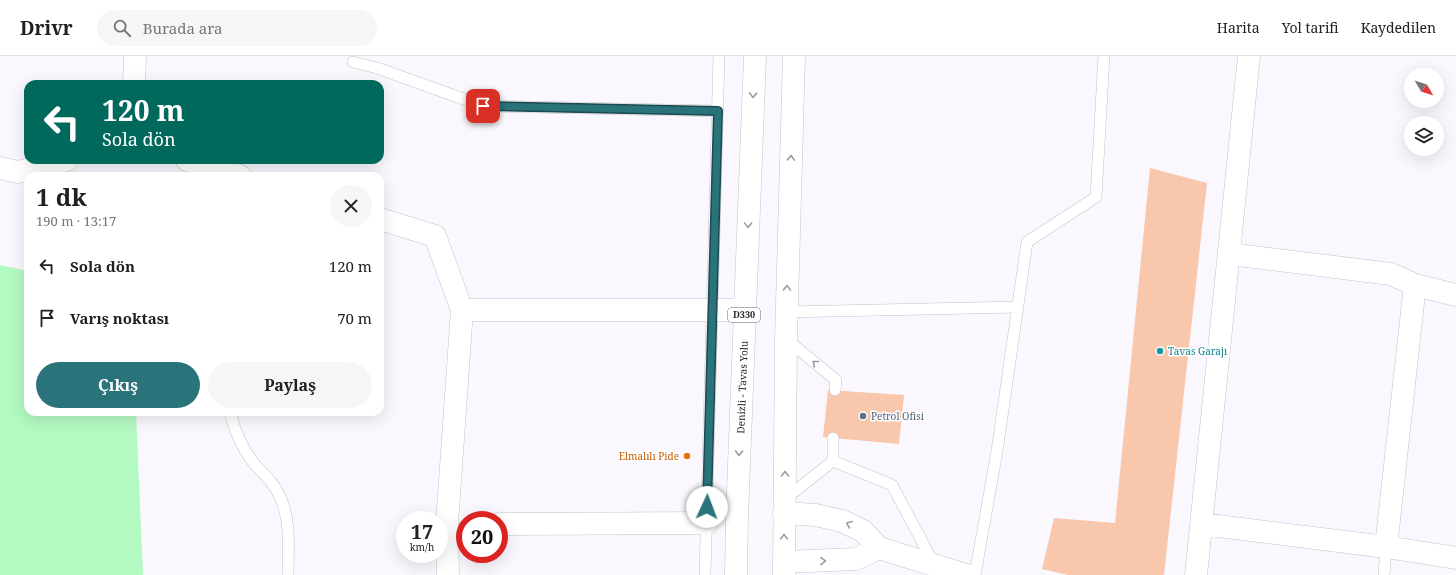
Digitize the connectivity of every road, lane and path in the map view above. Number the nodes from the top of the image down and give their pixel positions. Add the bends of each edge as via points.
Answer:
1 (135, 56) edge
2 (719, 56) edge
3 (755, 56) edge
4 (794, 56) edge
5 (1104, 56) edge
6 (1249, 56) edge
7 (353, 62) dead end
8 (134, 80) edge
9 (718, 111) junction
10 (51, 164) edge
11 (199, 164) edge
12 (0, 168) edge
13 (223, 172) edge
14 (384, 220) edge
15 (1230, 254) junction
16 (1415, 285) junction
17 (1456, 295) edge
18 (1018, 307) junction
19 (462, 310) junction
20 (712, 310) junction
21 (744, 310) junction
22 (786, 312) junction
23 (786, 339) junction
24 (835, 390) dead end
25 (231, 416) edge
26 (833, 438) dead end
27 (832, 461) junction
28 (784, 506) junction
29 (456, 511) edge
30 (707, 523) junction
31 (456, 524) edge
32 (508, 524) edge
33 (1202, 524) junction
34 (1386, 547) junction
35 (879, 548) junction
36 (1456, 558) edge
37 (934, 564) junction
38 (784, 568) edge
39 (288, 575) edge
40 (448, 575) edge
41 (705, 575) edge
42 (736, 575) edge
43 (966, 575) edge
44 (975, 575) edge
45 (1196, 575) edge
46 (1384, 575) edge

1 - 8 main road
2 - 9 lane
3 -> 21 main road, Denizli - Tavas Yolu / D330
22 -> 4 main road
5 - 18 lane via 1096,197 1027,242
6 - 15 main road
7 - 9 lane via 377,68 483,106
9 - 20 lane
10 - 12 main road via 18,172
11 - 13 main road
14 - 19 main road via 435,236
15 - 16 main road via 1391,274
15 - 33 main road
16 - 17 main road
16 - 34 main road
18 - 22 lane
18 - 44 lane via 997,451
19 - 20 main road
19 - 29 main road
20 - 21 main road
20 - 30 lane
21 -> 42 main road, Denizli - Tavas Yolu / D330
22 - 23 main road
24 -> 23 lane via 836,380
28 -> 23 main road
25 - 39 lane via 239,439 275,487 285,509 288,522
26 - 27 lane
27 - 28 lane
27 - 37 lane via 892,484
35 -> 28 main road via 863,531 842,521
38 -> 28 main road
30 - 32 main road
30 - 41 lane
31 - 40 main road
33 - 34 main road
33 - 45 main road
34 - 36 main road
34 - 46 lane
35 - 37 main road
38 -> 35 main road via 856,560
37 - 43 main road

